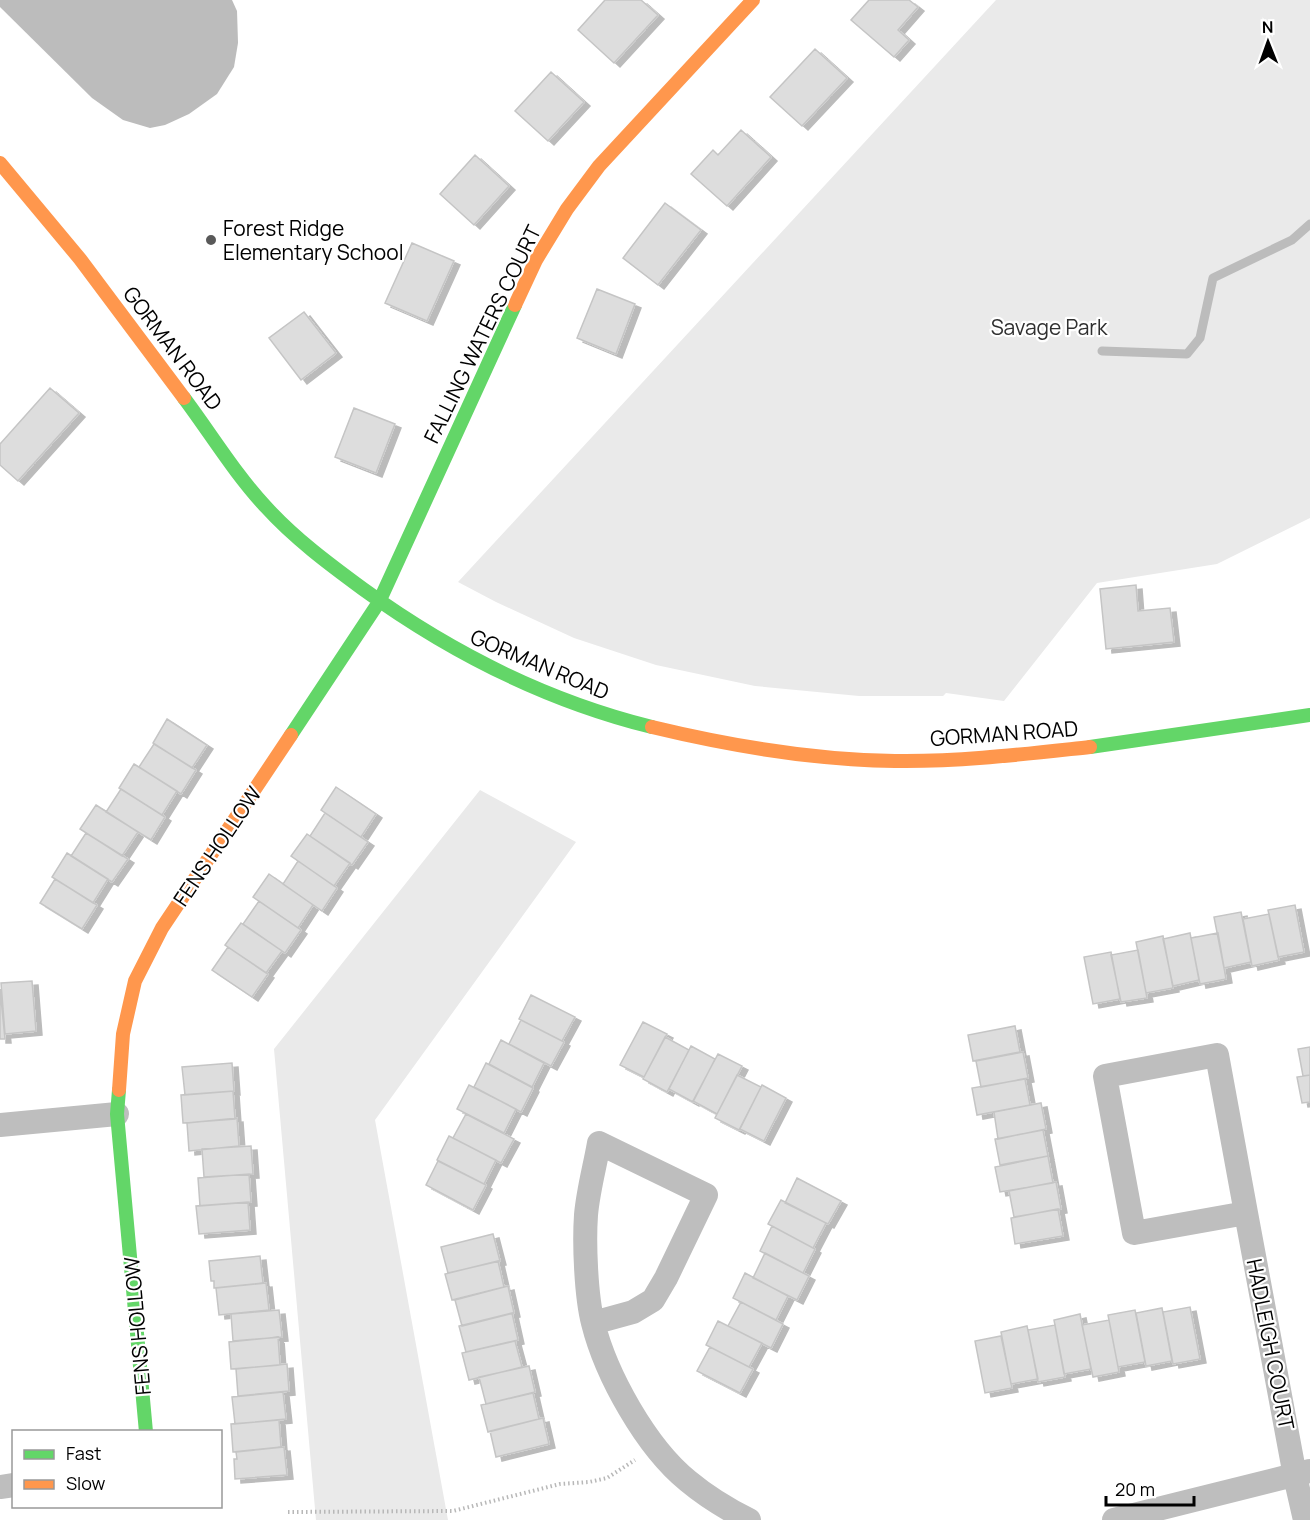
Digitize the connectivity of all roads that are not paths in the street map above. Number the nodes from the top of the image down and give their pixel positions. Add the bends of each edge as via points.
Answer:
1 (753, 0) edge
2 (0, 163) edge
3 (379, 602) junction
4 (1310, 715) edge
5 (117, 1114) junction
6 (0, 1125) edge
7 (1246, 1213) junction
8 (593, 1323) junction
9 (146, 1430) edge
10 (1303, 1473) edge
11 (749, 1520) edge
12 (1114, 1520) edge
13 (1305, 1520) edge

1 - 3 street, FALLING WATERS COURT via 599,166 567,209 536,260
2 - 3 street, GORMAN ROAD via 87,269 256,496 306,546
3 - 4 street, GORMAN ROAD via 482,665 560,700 637,725 733,745 819,757 911,761 994,757
3 - 5 street, FENS HOLLOW via 162,928 135,981 123,1034
5 - 6 street
5 - 9 street, FENS HOLLOW
7 - 7 street, HADLEIGH COURT via 1217,1055 1105,1076 1134,1233
7 - 10 street, HADLEIGH COURT
8 - 8 street via 586,1266 586,1214 599,1143 706,1195 653,1300 633,1312
8 - 11 street via 624,1401 656,1447 687,1481
10 - 12 street
10 - 13 street, HADLEIGH COURT

